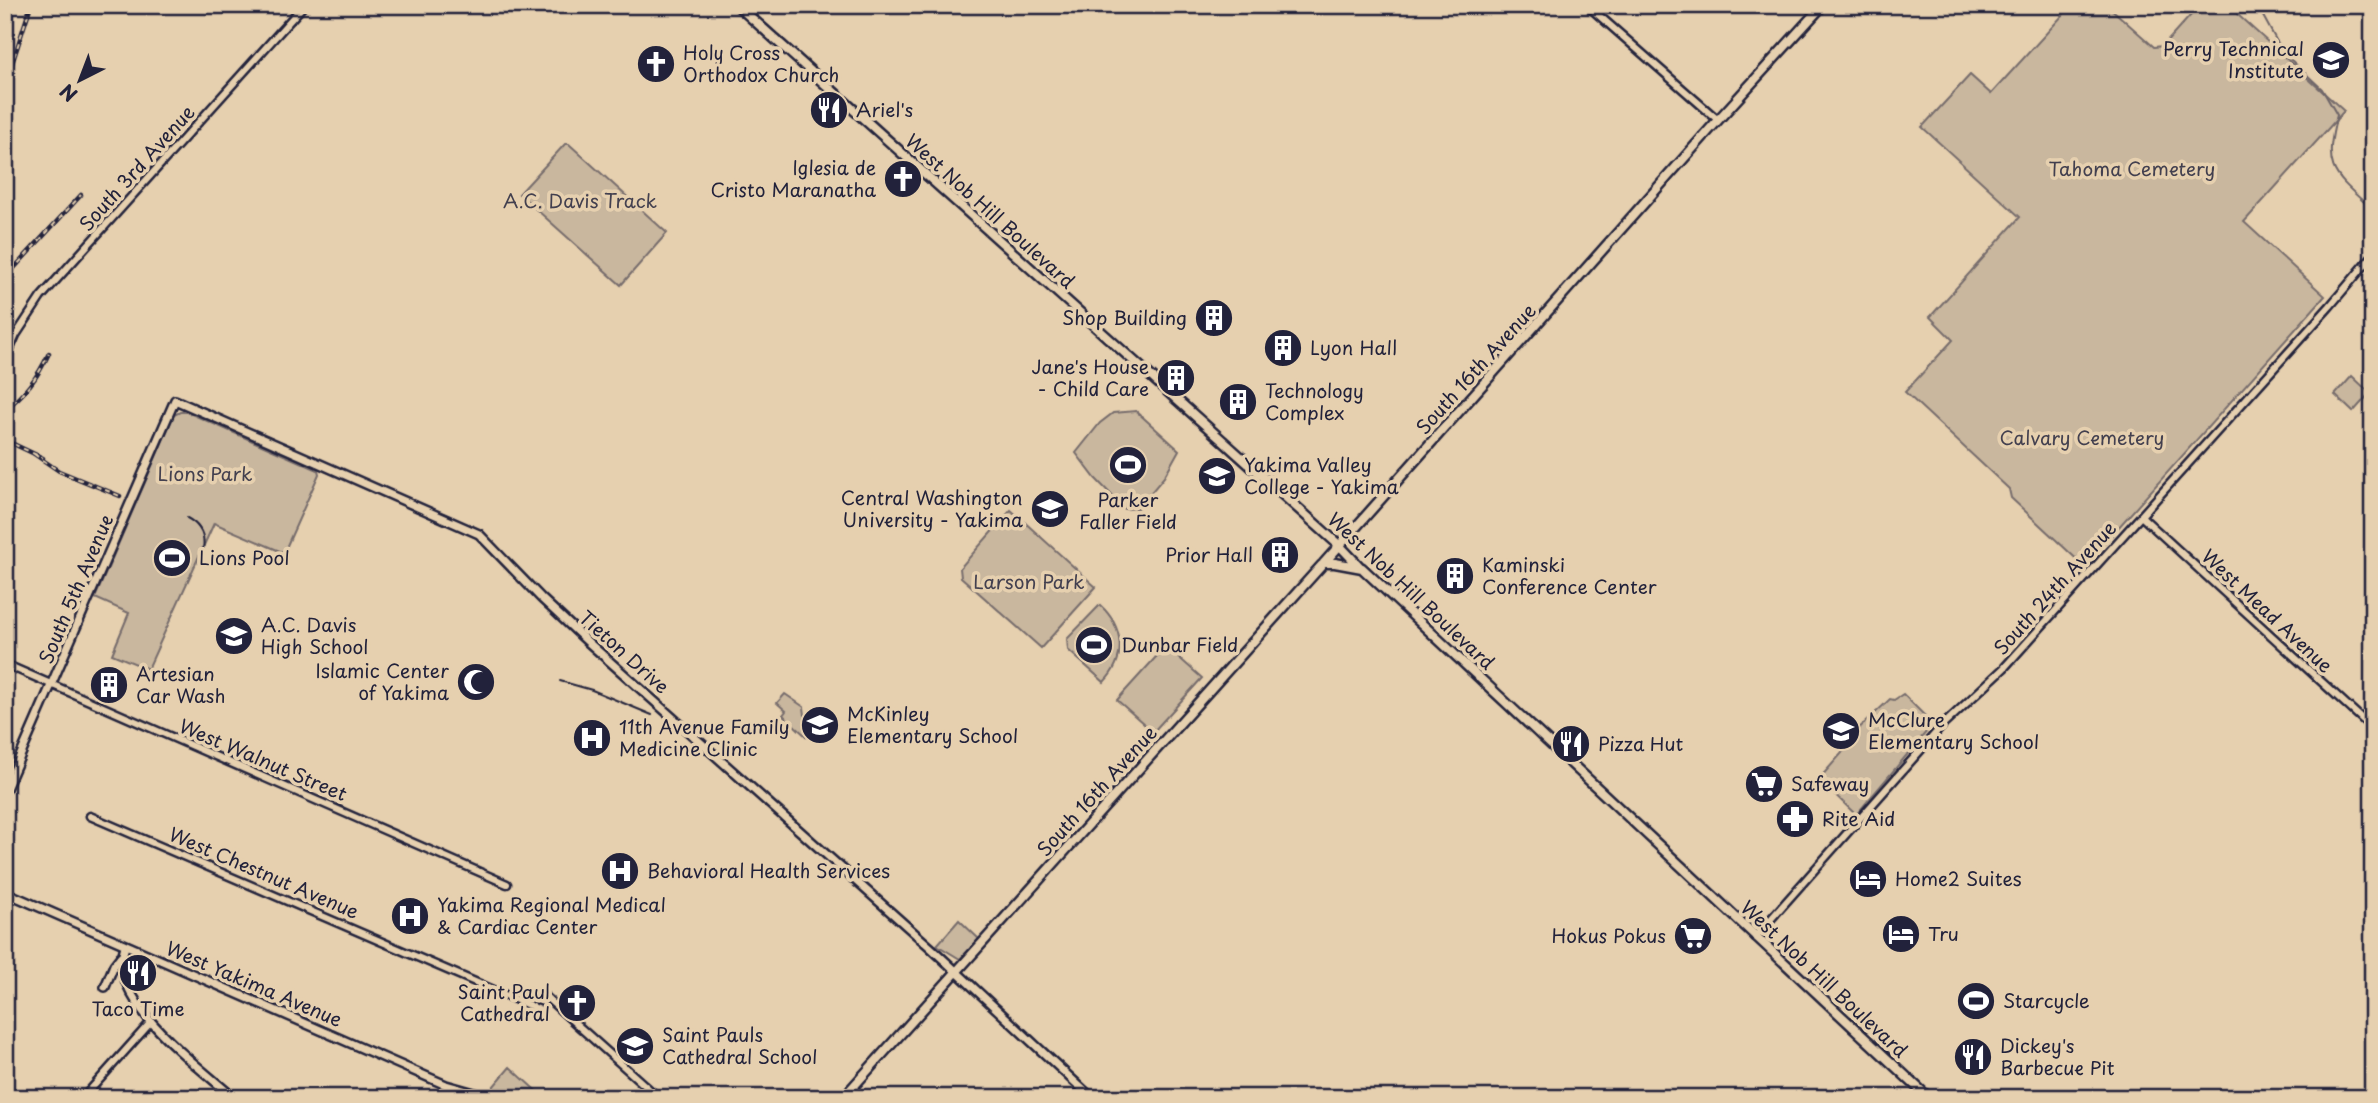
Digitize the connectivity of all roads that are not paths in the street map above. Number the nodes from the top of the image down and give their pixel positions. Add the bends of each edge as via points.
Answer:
1 (304, 5) edge
2 (737, 5) edge
3 (1587, 5) edge
4 (1823, 5) edge
5 (1718, 120) junction
6 (2373, 255) edge
7 (5, 360) edge
8 (175, 400) joint
9 (2141, 516) junction
10 (1340, 546) junction
11 (1323, 564) junction
12 (1361, 568) junction
13 (5, 664) edge
14 (51, 685) junction
15 (2373, 729) edge
16 (5, 791) edge
17 (90, 816) dead end
18 (507, 884) dead end
19 (5, 892) edge
20 (1755, 937) junction
21 (125, 946) junction
22 (121, 956) junction
23 (956, 972) junction
24 (125, 979) junction
25 (546, 997) dead end
26 (540, 1010) dead end
27 (151, 1022) junction
28 (83, 1098) edge
29 (233, 1098) edge
30 (492, 1098) edge
31 (659, 1098) edge
32 (843, 1098) edge
33 (1092, 1098) edge
34 (1929, 1098) edge

1 - 7 street, South 3rd Avenue via 41,297
2 - 10 main road, West Nob Hill Boulevard
3 - 5 street
4 - 5 main road, South 16th Avenue
5 - 10 main road, South 16th Avenue
6 - 9 street, South 24th Avenue
8 - 14 main road, South 5th Avenue
8 - 23 main road, Tieton Drive via 480,534 589,643
9 - 15 street, West Mead Avenue
9 - 20 street, South 24th Avenue via 2004,668 1942,726
10 - 11 main road, South 16th Avenue
10 - 12 main road, West Nob Hill Boulevard
11 - 12 main road
11 - 23 main road, South 16th Avenue
12 - 20 main road, West Nob Hill Boulevard
13 - 14 street, West Walnut Street
14 - 16 main road, South 5th Avenue
14 - 18 street, West Walnut Street
17 - 26 street, West Chestnut Avenue
19 - 21 main road, West Yakima Avenue
20 - 34 main road, West Nob Hill Boulevard
21 - 22 main road
21 - 30 main road, West Yakima Avenue via 446,1085
22 - 24 main road
22 - 24 main road via 106,987
23 - 32 main road, South 16th Avenue
23 - 33 main road, Tieton Drive
24 - 27 main road via 132,999
25 - 31 street
27 - 28 street
27 - 29 main road

